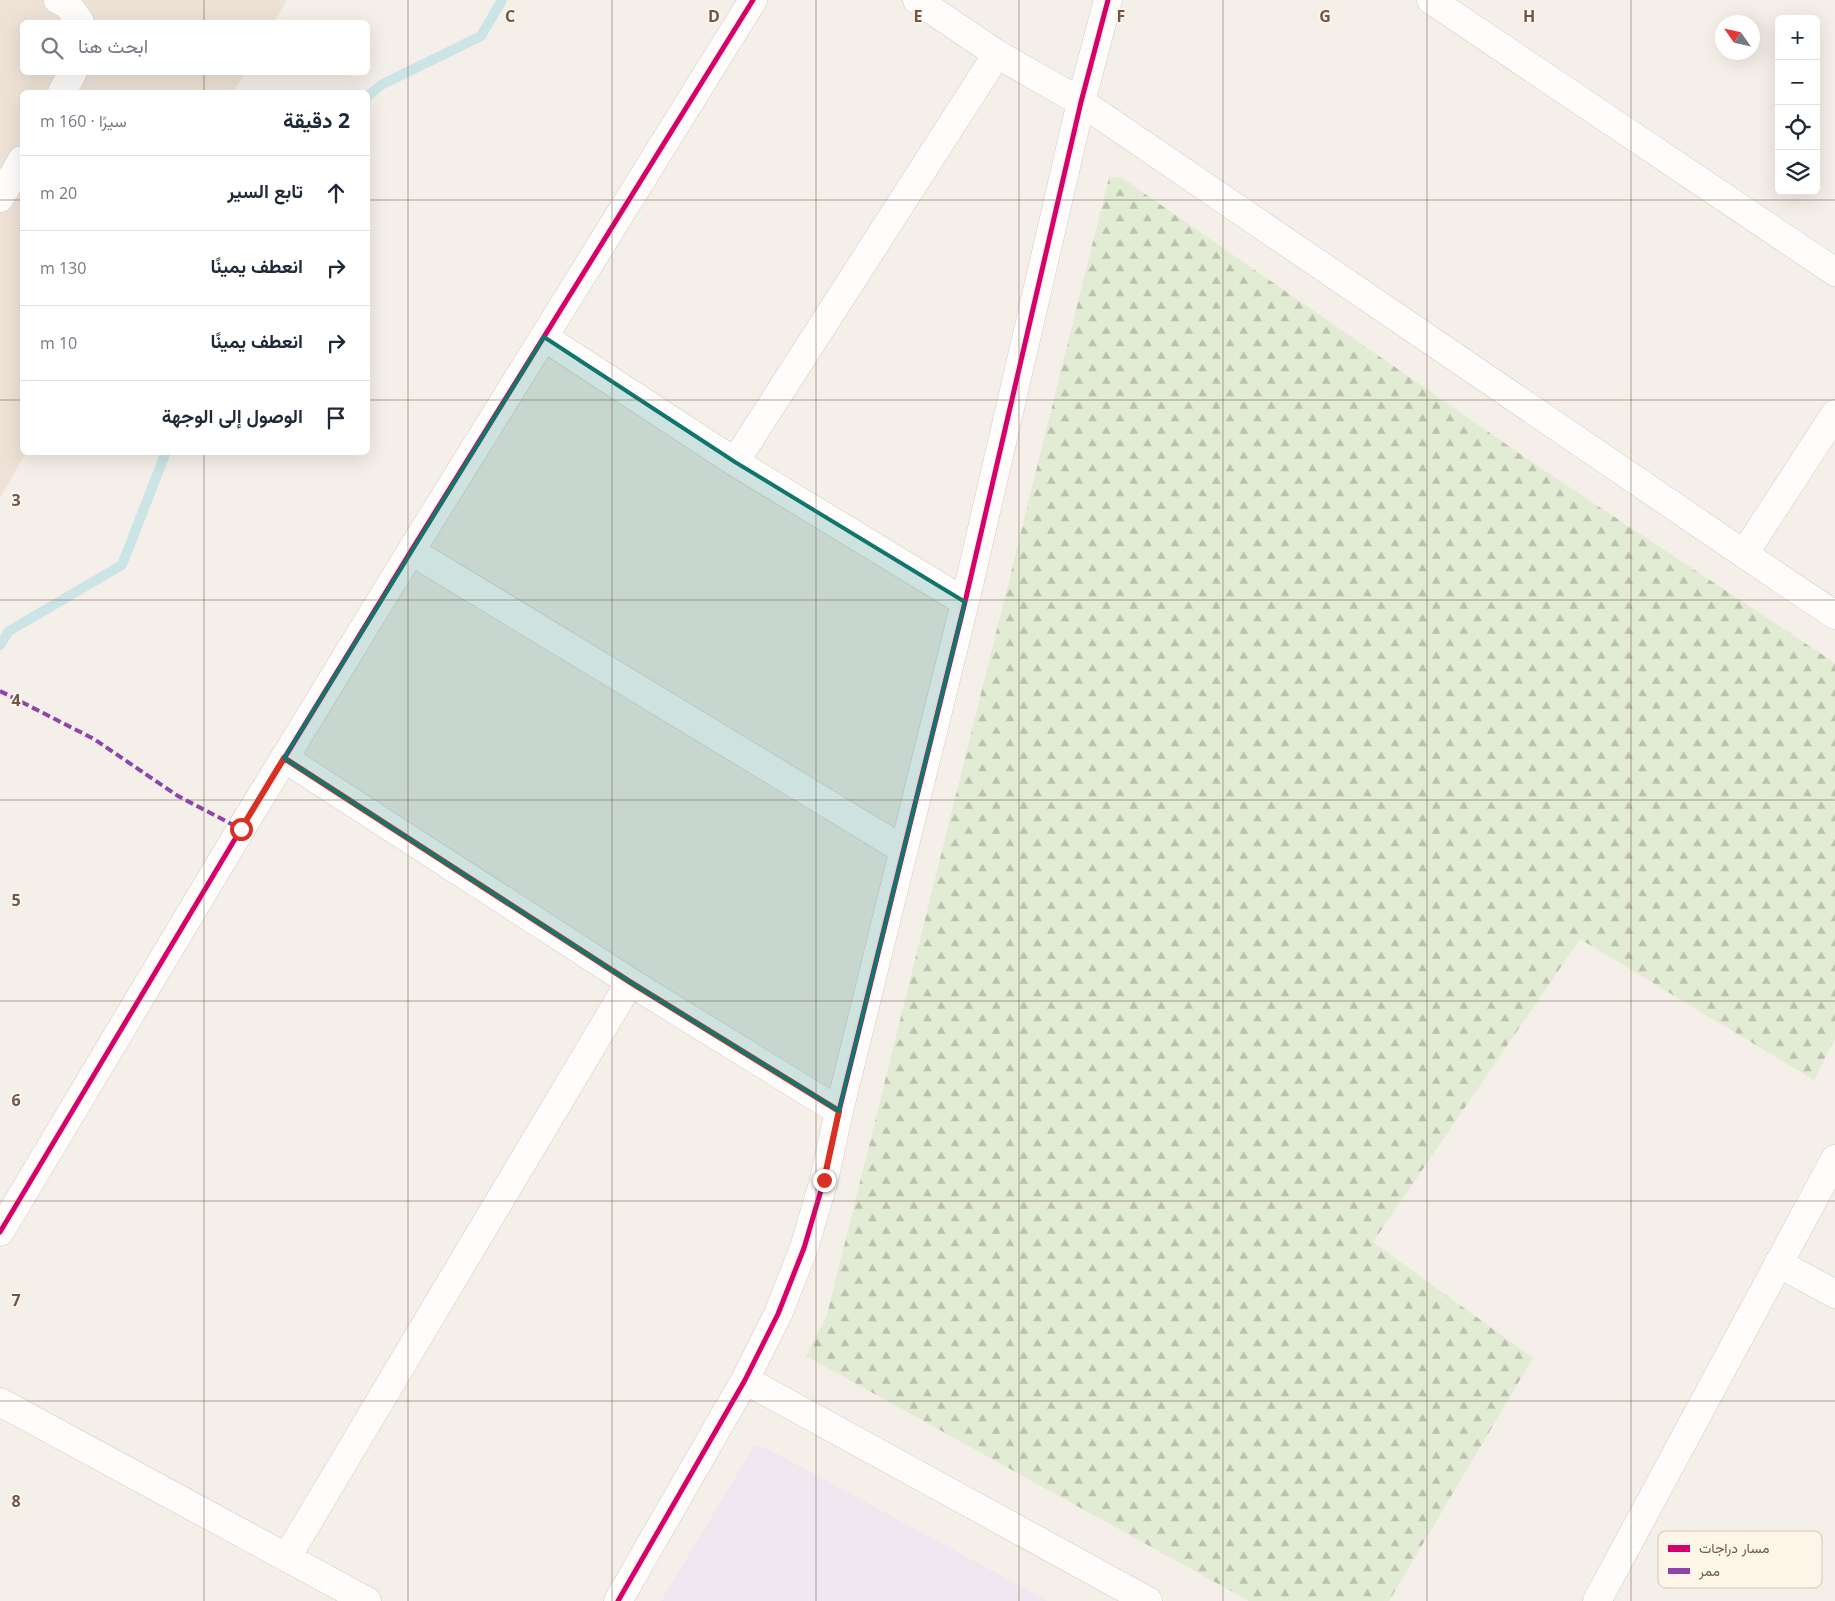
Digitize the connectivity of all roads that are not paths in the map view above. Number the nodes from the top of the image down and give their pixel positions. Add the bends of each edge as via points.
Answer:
1 (58, 0) edge
2 (753, 0) edge
3 (917, 0) edge
4 (1108, 0) edge
5 (1431, 0) edge
6 (78, 20) edge
7 (997, 54) junction
8 (71, 75) edge
9 (63, 90) edge
10 (1081, 102) junction
11 (20, 163) edge
12 (0, 198) edge
13 (1835, 272) edge
14 (544, 337) junction
15 (1835, 414) edge
16 (735, 462) junction
17 (411, 551) junction
18 (1744, 554) junction
19 (965, 602) junction
20 (1835, 615) edge
21 (284, 758) junction
22 (904, 850) junction
23 (630, 982) junction
24 (839, 1111) junction
25 (1835, 1159) edge
26 (0, 1232) edge
27 (1778, 1263) junction
28 (1835, 1294) edge
29 (745, 1380) junction
30 (0, 1402) edge
31 (287, 1558) junction
32 (367, 1601) edge
33 (618, 1601) edge
34 (1148, 1601) edge
35 (1597, 1601) edge

1 - 6 street via 68,6
2 - 14 street
3 - 7 street
4 - 10 street
5 - 13 street
7 - 10 street
7 - 16 street
8 - 9 street
10 - 18 street
10 - 19 street
11 - 12 street
14 - 16 street
14 - 17 street
15 - 18 street
16 - 19 street
17 - 21 street
17 - 22 street
18 - 20 street
19 - 22 street
21 - 23 street
21 - 26 street
22 - 24 street
23 - 24 street
23 - 31 street
24 - 29 street via 824,1180 804,1248 778,1314
25 - 27 street
27 - 28 street
27 - 35 street
29 - 33 street
29 - 34 street
30 - 31 street
31 - 32 street

